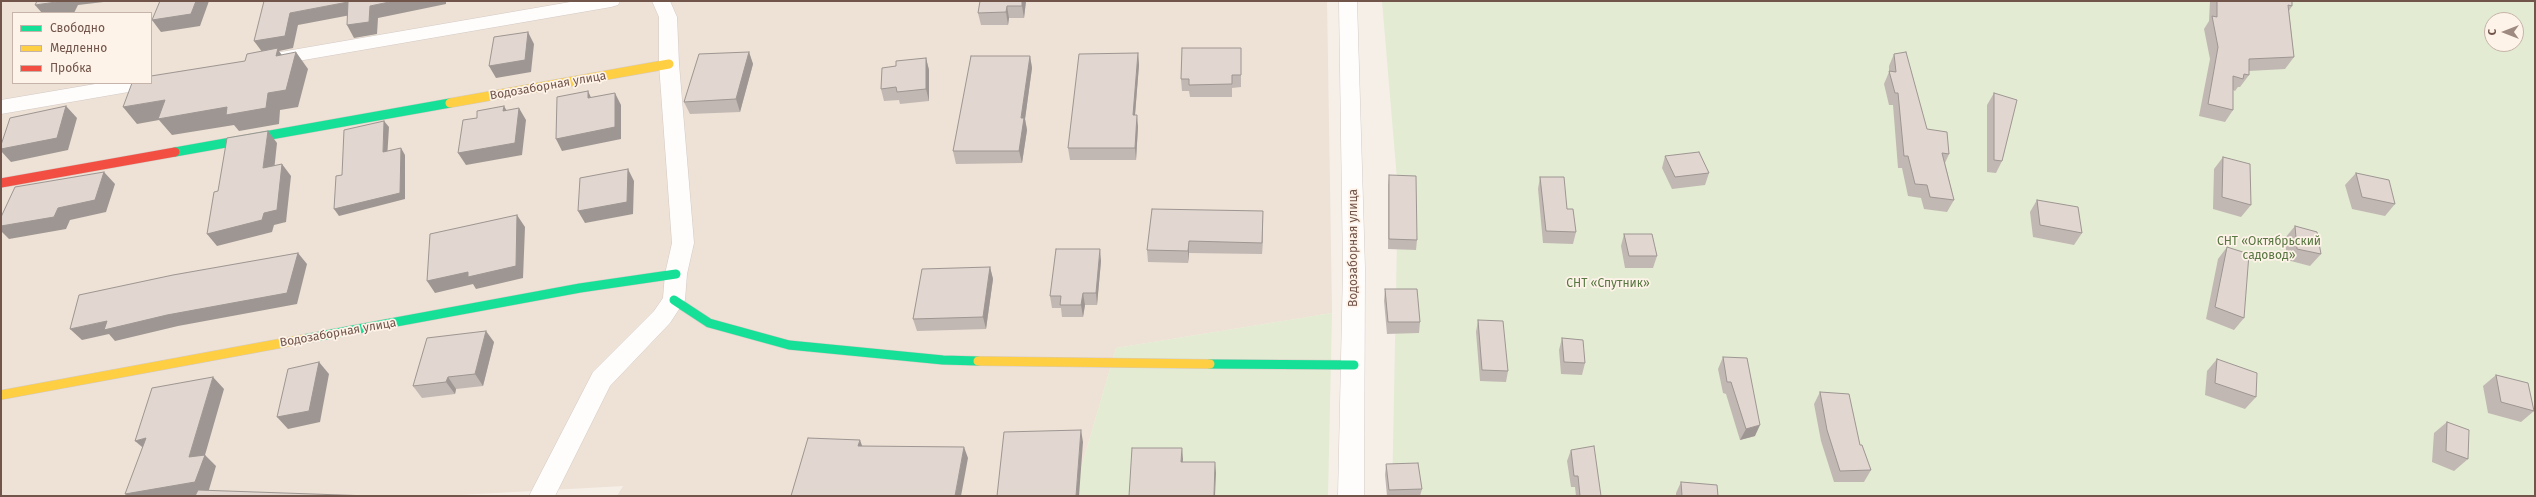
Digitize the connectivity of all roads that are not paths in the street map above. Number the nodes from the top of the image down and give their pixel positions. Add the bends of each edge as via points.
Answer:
1 (611, 1) edge
2 (661, 1) edge
3 (1348, 1) edge
4 (252, 63) edge
5 (669, 64) junction
6 (133, 84) edge
7 (1, 107) edge
8 (1, 183) edge
9 (676, 274) junction
10 (674, 300) junction
11 (1354, 365) junction
12 (1, 395) edge
13 (542, 496) edge
14 (1351, 496) edge

1 - 4 street
2 - 5 street via 668,17
3 - 11 street, Водозаборная улица via 1354,158
5 - 8 street, Водозаборная улица
5 - 9 street via 683,243
6 - 7 street
9 - 10 street
9 - 12 street, Водозаборная улица via 580,288
10 - 11 street via 709,323 789,345 942,360
10 - 13 street via 662,317 601,379
11 - 14 street, Водозаборная улица

